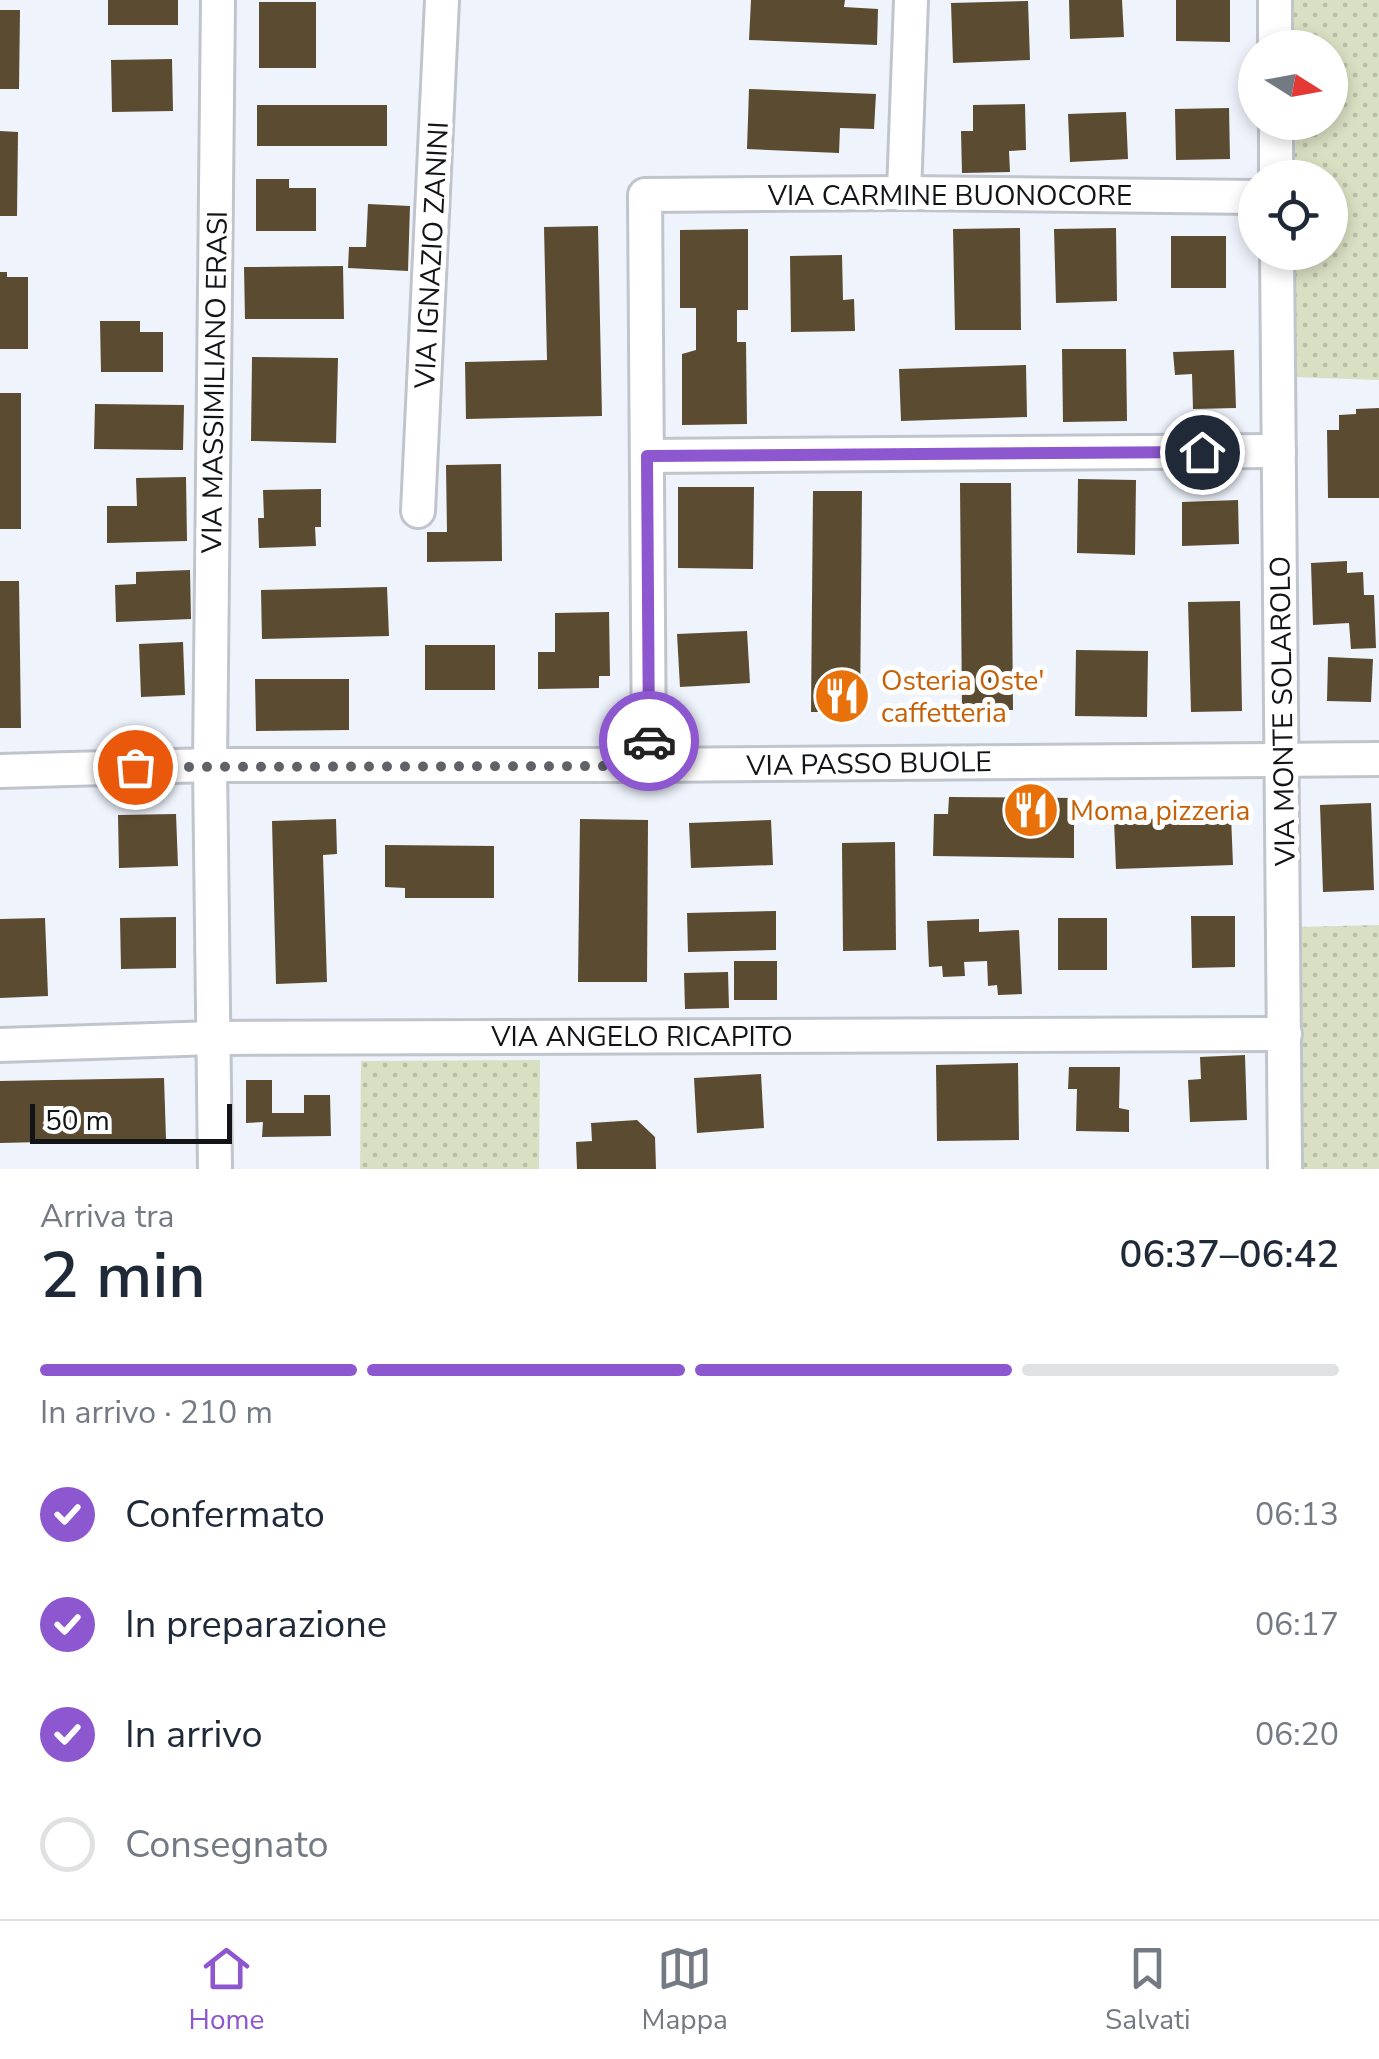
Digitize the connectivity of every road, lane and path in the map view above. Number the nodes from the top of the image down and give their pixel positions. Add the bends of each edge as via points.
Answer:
1 (218, 0) edge
2 (442, 0) edge
3 (911, 0) edge
4 (1274, 0) edge
5 (1275, 30) edge
6 (904, 193) junction
7 (1238, 196) edge
8 (1277, 270) edge
9 (1279, 452) junction
10 (647, 456) junction
11 (418, 510) dead end
12 (1282, 760) junction
13 (1379, 760) edge
14 (210, 765) junction
15 (649, 766) junction
16 (0, 771) edge
17 (1284, 1034) junction
18 (214, 1038) junction
19 (0, 1044) edge
20 (216, 1169) edge
21 (1286, 1169) edge

1 - 14 street, VIA MASSIMILIANO ERASI
2 - 11 street, VIA IGNAZIO ZANINI
3 - 6 street
4 - 5 street
6 - 7 street, VIA CARMINE BUONOCORE
6 - 10 street, VIA CARMINE BUONOCORE via 645,195
8 - 9 street, VIA MONTE SOLAROLO
9 - 10 street
9 - 12 street, VIA MONTE SOLAROLO
10 - 15 street
12 - 13 street, VIA PASSO BUOLE
12 - 15 street, VIA PASSO BUOLE
12 - 17 street, VIA MONTE SOLAROLO
14 - 15 street, VIA PASSO BUOLE
14 - 16 street, VIA PASSO BUOLE
14 - 18 street, VIA MASSIMILIANO ERASI
17 - 18 street, VIA ANGELO RICAPITO
17 - 21 street, VIA MONTE SOLAROLO
18 - 19 street, VIA ANGELO RICAPITO
18 - 20 street, VIA MASSIMILIANO ERASI

